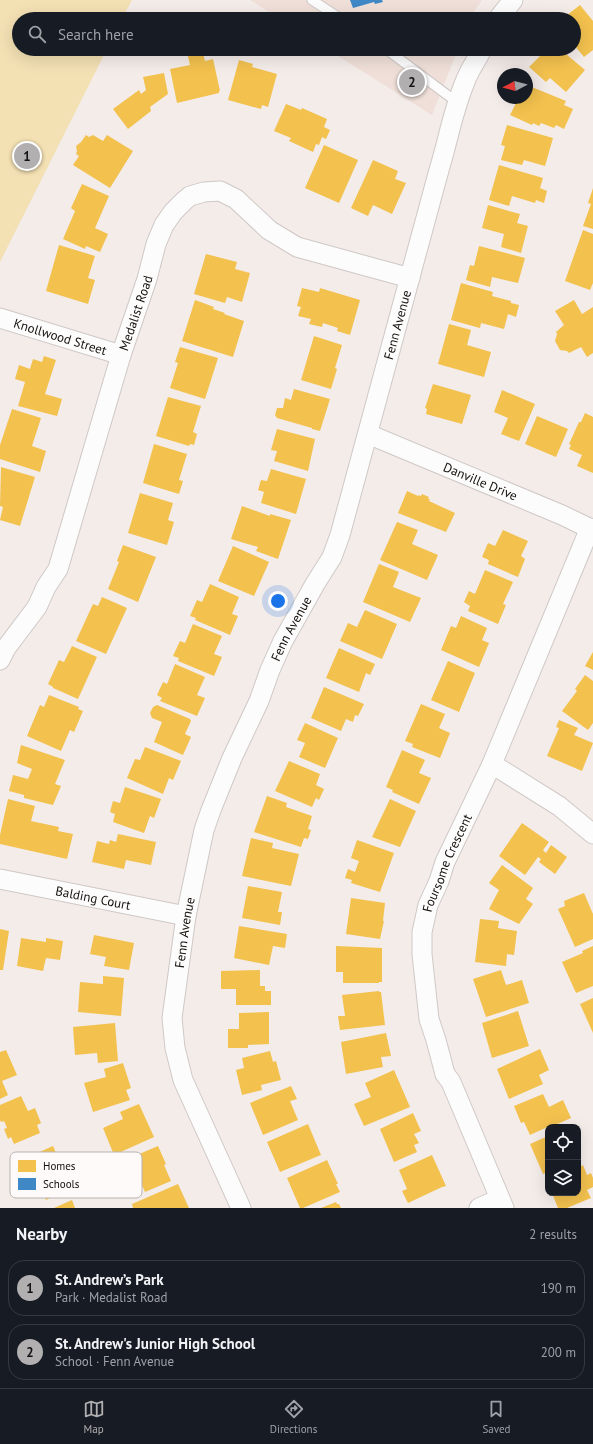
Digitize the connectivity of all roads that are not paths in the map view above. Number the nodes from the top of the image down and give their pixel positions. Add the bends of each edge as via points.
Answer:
1 (312, 0) edge
2 (513, 0) edge
3 (330, 12) edge
4 (504, 12) edge
5 (395, 56) edge
6 (478, 56) edge
7 (458, 103) junction
8 (410, 278) junction
9 (0, 318) edge
10 (121, 355) junction
11 (368, 434) junction
12 (592, 529) edge
13 (0, 660) edge
14 (492, 764) junction
15 (593, 834) edge
16 (0, 879) edge
17 (186, 916) junction
18 (502, 1203) edge
19 (241, 1208) edge
20 (479, 1208) edge

1 - 3 lane
2 - 4 street
5 - 7 lane
6 - 7 street, Fenn Avenue via 465,80
7 - 8 street, Fenn Avenue
8 - 10 street, Medalist Road via 297,247 269,230 236,199 220,191 204,192 190,196 164,225
8 - 11 street, Fenn Avenue
9 - 10 street, Knollwood Street
10 - 13 street, Medalist Road via 58,569 37,607
11 - 12 street, Danville Drive
11 - 17 street, Fenn Avenue via 332,557 283,642 210,810
12 - 14 street, Foursome Crescent
14 - 15 street via 559,806
14 - 18 street, Foursome Crescent via 445,862 428,904 422,932 422,954 428,1019 445,1074 451,1082
16 - 17 street, Balding Court
17 - 19 street, Fenn Avenue via 172,1018 175,1048 183,1080
18 - 20 street

